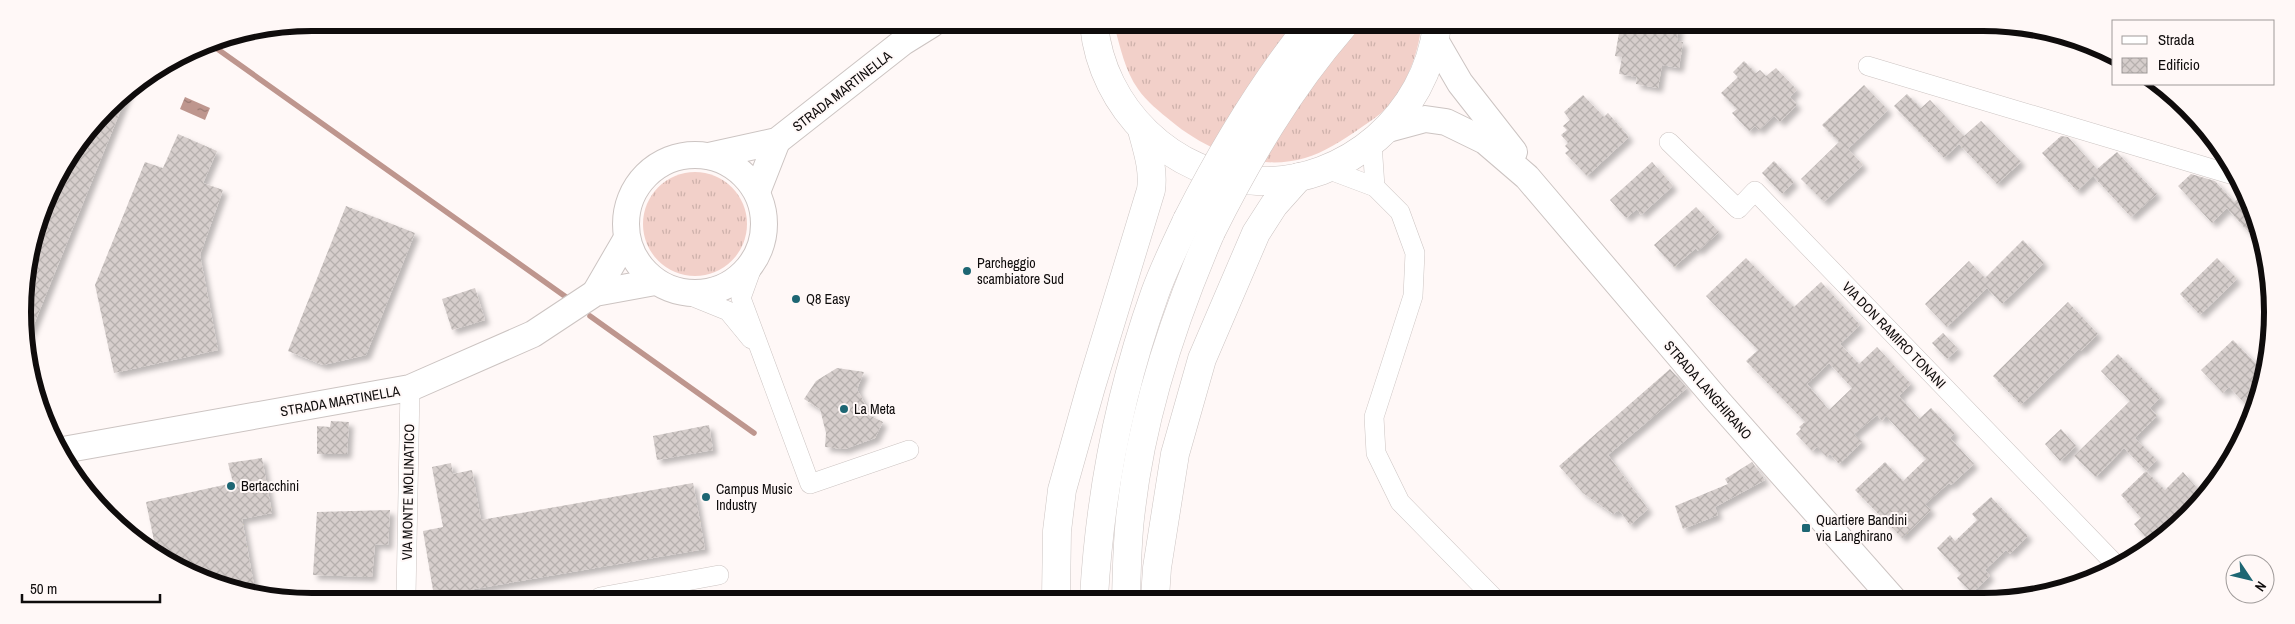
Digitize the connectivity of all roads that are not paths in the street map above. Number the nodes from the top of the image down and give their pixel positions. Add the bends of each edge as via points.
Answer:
1 (921, 31) edge
2 (1089, 31) edge
3 (1305, 31) edge
4 (1339, 31) edge
5 (1436, 33) edge
6 (1868, 66) dead end
7 (1142, 130) junction
8 (1380, 136) junction
9 (777, 141) junction
10 (1669, 142) dead end
11 (710, 156) junction
12 (1327, 169) junction
13 (2226, 172) edge
14 (1299, 177) junction
15 (1527, 177) junction
16 (1375, 187) junction
17 (758, 192) junction
18 (627, 238) junction
19 (754, 262) junction
20 (655, 282) junction
21 (595, 293) junction
22 (686, 294) junction
23 (759, 347) junction
24 (410, 388) junction
25 (67, 449) edge
26 (909, 450) dead end
27 (2112, 561) edge
28 (719, 574) dead end
29 (406, 593) edge
30 (621, 593) edge
31 (1056, 593) edge
32 (1094, 593) edge
33 (1126, 593) edge
34 (1155, 593) edge
35 (1489, 593) edge
36 (1888, 593) edge

1 - 9 street, STRADA MARTINELLA
2 - 7 main road, STRADA LANGHIRANO via 1120,103
3 - 32 main road, bridge via 1271,75 1243,119 1187,220 1156,292 1119,414 1106,476
4 - 33 main road, bridge via 1296,85 1257,144 1211,232 1178,313 1148,417 1130,510
5 - 8 main road, STRADA LANGHIRANO via 1429,64 1418,88 1405,109
5 - 15 street, STRADA LANGHIRANO via 1460,83 1517,156
6 - 13 street
7 - 14 main road, STRADA LANGHIRANO via 1175,156 1214,173 1256,181
7 - 31 main road via 1153,180 1062,490 1057,532
8 - 12 main road, STRADA LANGHIRANO
8 - 15 street, STRADA LANGHIRANO via 1425,119 1446,122 1485,141
8 - 16 street
9 - 11 street, STRADA MARTINELLA
9 - 17 street
10 - 27 street, VIA DON RAMIRO TONANI via 1738,209 1755,191
11 - 17 street, STRADA MARTINELLA via 740,171
11 - 18 street, STRADA MARTINELLA via 687,155 665,161 646,174 633,193 626,215
12 - 14 main road, STRADA LANGHIRANO
12 - 16 street
14 - 34 main road via 1274,205 1256,233 1202,359 1175,454 1156,568
15 - 36 street, STRADA LANGHIRANO via 1716,399
16 - 35 street via 1400,212 1415,253 1413,296 1374,417 1376,453 1400,502
17 - 19 street, STRADA MARTINELLA via 764,209 765,227 762,246
18 - 20 street, STRADA MARTINELLA via 632,255
18 - 21 street, STRADA MARTINELLA
19 - 22 street, STRADA MARTINELLA via 725,288
19 - 23 street via 741,298
20 - 21 street, STRADA MARTINELLA
20 - 22 street, STRADA MARTINELLA
21 - 24 street, STRADA MARTINELLA via 532,334
22 - 23 street via 728,311
23 - 26 street via 810,484
24 - 25 street, STRADA MARTINELLA
24 - 29 street, VIA MONTE MOLINATICO
28 - 30 street

